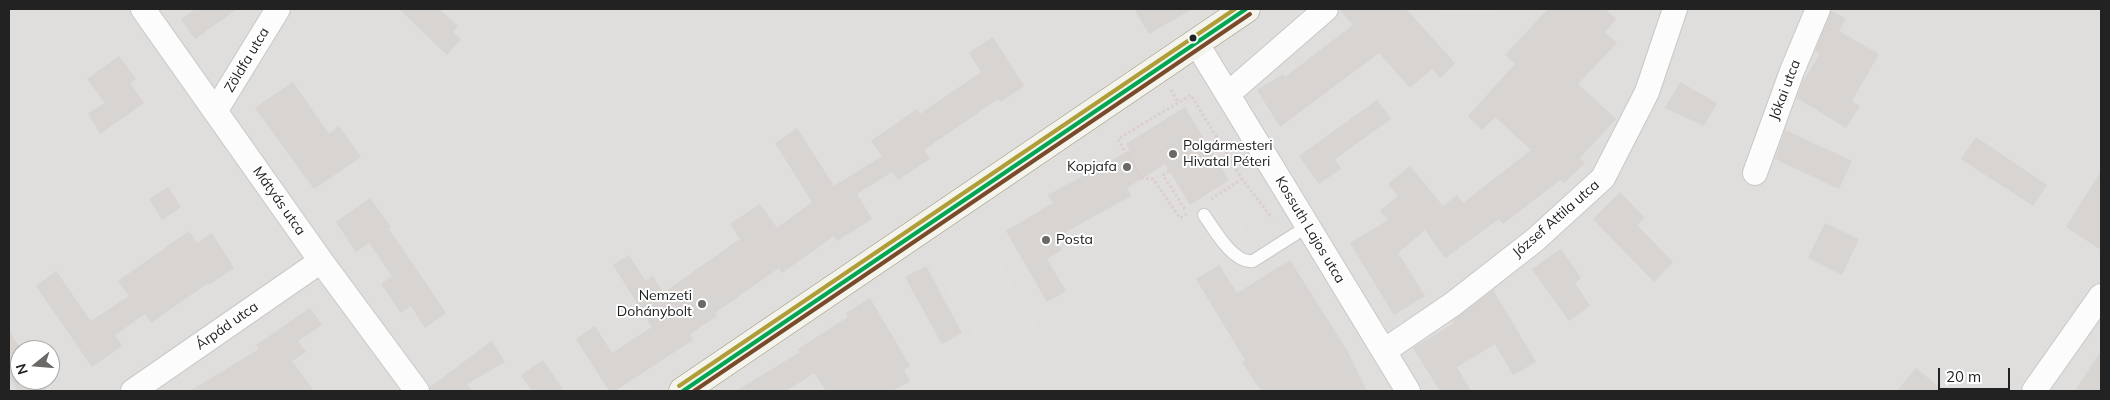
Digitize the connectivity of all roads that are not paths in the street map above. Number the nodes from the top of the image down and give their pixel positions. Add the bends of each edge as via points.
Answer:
1 (143, 9) edge
2 (278, 9) edge
3 (1246, 9) edge
4 (1326, 9) edge
5 (1675, 9) edge
6 (1818, 9) edge
7 (1197, 44) junction
8 (1228, 94) junction
9 (216, 110) junction
10 (1755, 173) dead end
11 (1204, 215) dead end
12 (1298, 233) junction
13 (321, 261) junction
14 (2101, 296) edge
15 (1384, 351) junction
16 (133, 391) edge
17 (417, 391) edge
18 (682, 391) edge
19 (1408, 391) edge
20 (2034, 391) edge

1 - 9 street, Mátyás utca
2 - 9 street, Zöldfa utca
3 - 7 main road
4 - 8 street
5 - 15 street, József Attila utca via 1646,92 1604,178 1535,240 1453,304
6 - 10 street, Jókai utca
7 - 8 street, Kossuth Lajos utca
7 - 18 main road
8 - 12 street, Kossuth Lajos utca
9 - 13 street, Mátyás utca
11 - 12 lane via 1226,246 1247,262
12 - 15 street, Kossuth Lajos utca
13 - 16 street, Árpád utca
13 - 17 street, Mátyás utca
14 - 20 street
15 - 19 street, Kossuth Lajos utca

